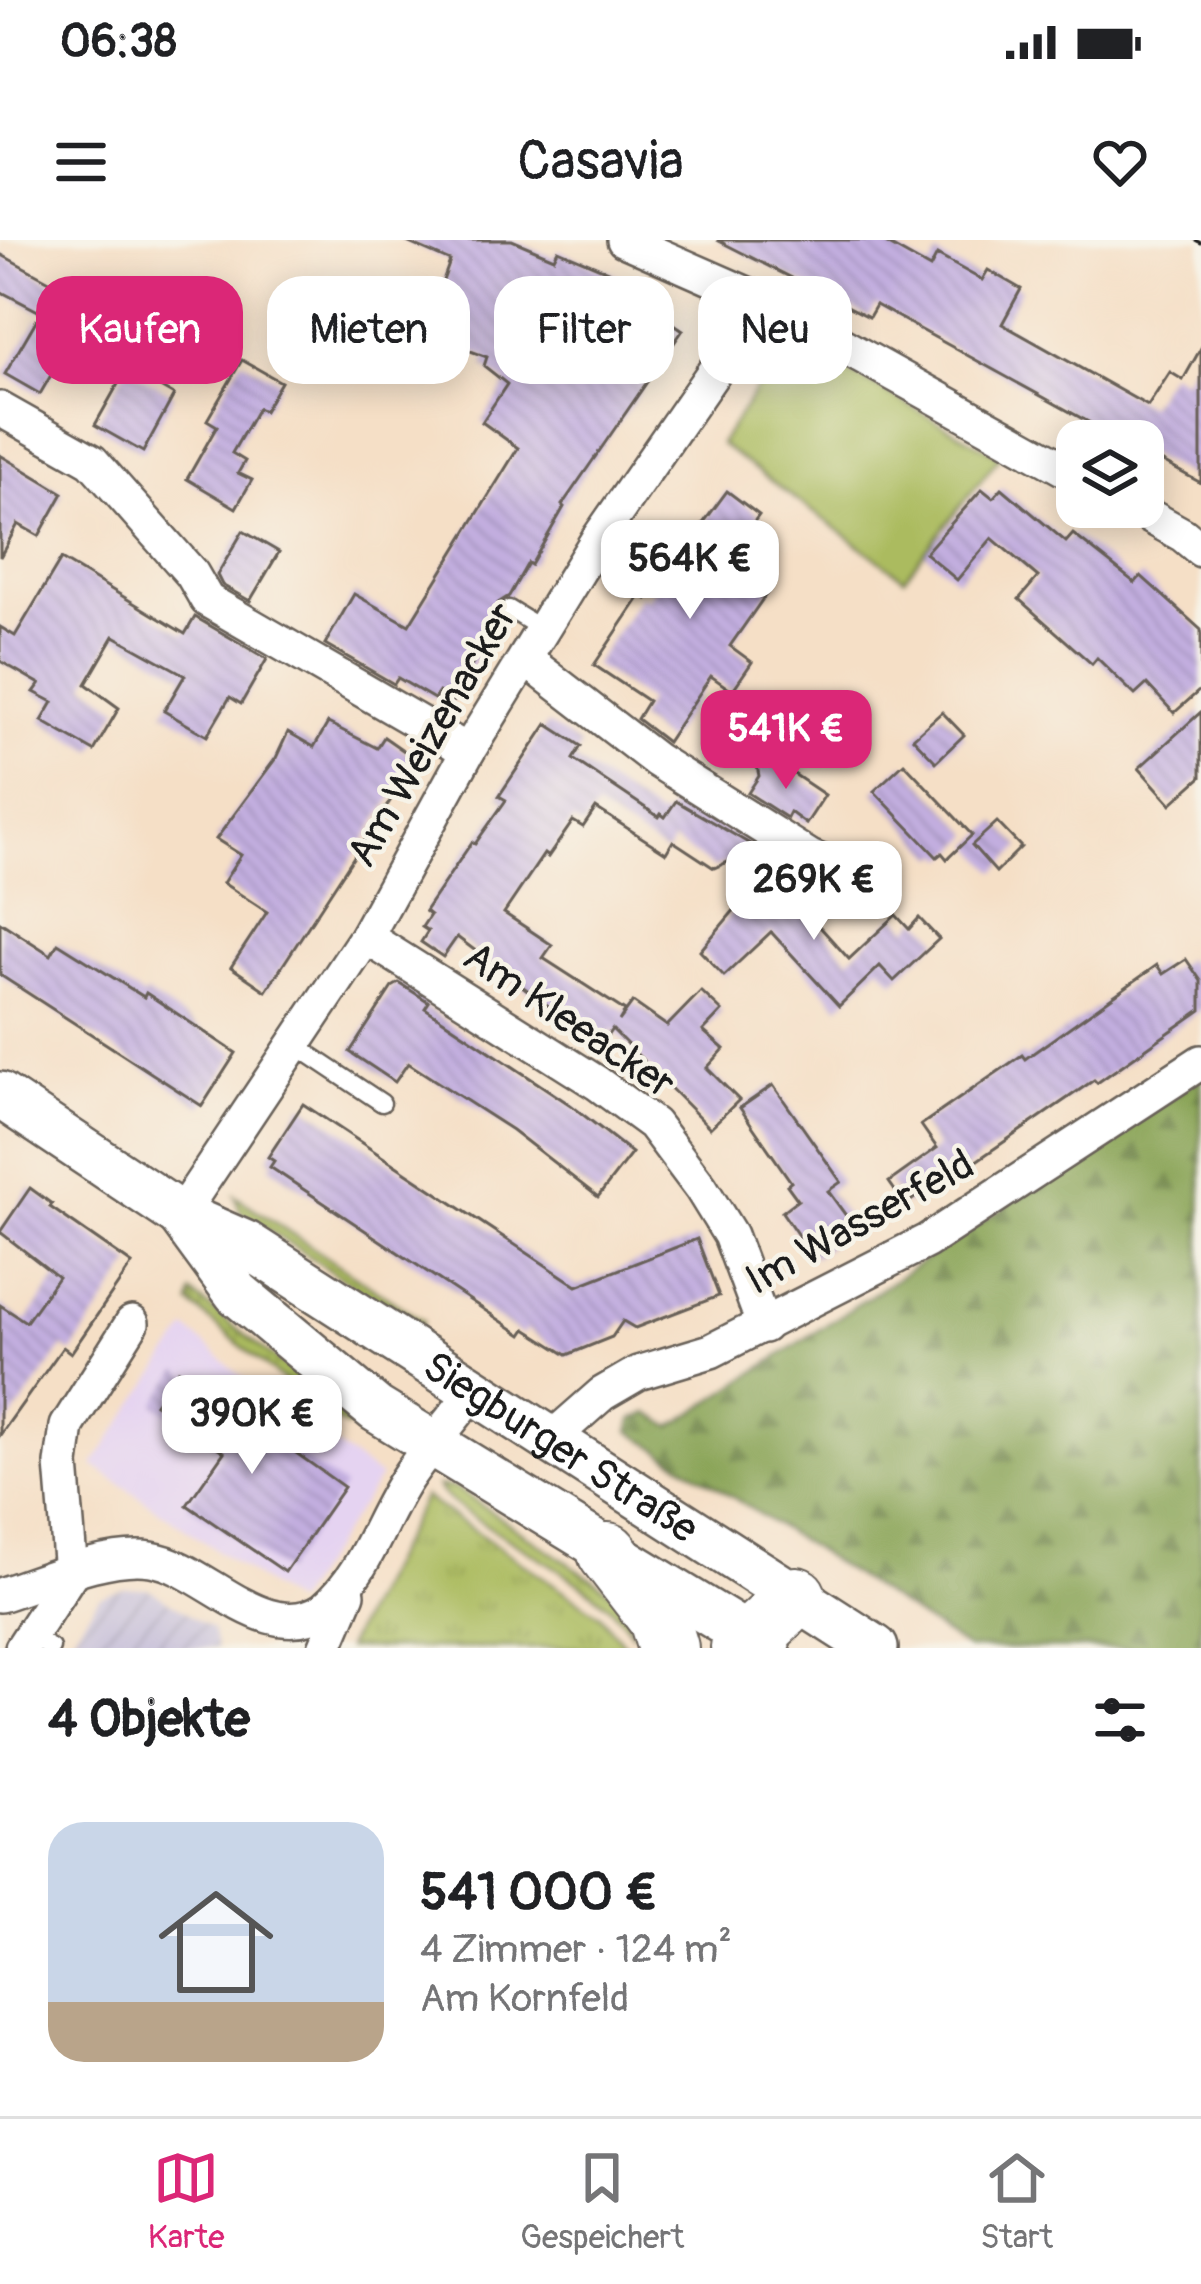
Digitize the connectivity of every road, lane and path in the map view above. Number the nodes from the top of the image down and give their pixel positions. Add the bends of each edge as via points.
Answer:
1 (624, 240) edge
2 (707, 276) edge
3 (852, 350) edge
4 (705, 384) edge
5 (0, 409) edge
6 (1056, 464) edge
7 (1164, 524) edge
8 (1201, 550) edge
9 (509, 609) dead end
10 (543, 630) junction
11 (525, 659) junction
12 (468, 751) junction
13 (860, 869) dead end
14 (366, 937) junction
15 (296, 1045) junction
16 (1201, 1062) edge
17 (0, 1094) edge
18 (382, 1102) dead end
19 (180, 1215) junction
20 (132, 1323) dead end
21 (764, 1326) junction
22 (474, 1390) junction
23 (552, 1438) junction
24 (433, 1444) junction
25 (608, 1553) junction
26 (71, 1573) junction
27 (356, 1576) junction
28 (0, 1595) edge
29 (768, 1636) edge
30 (35, 1644) edge
31 (325, 1648) edge
32 (668, 1648) edge
33 (875, 1648) edge

1 - 2 street
3 - 6 street
4 - 10 street, Am Weizenacker
5 - 12 street via 92,461 207,600
7 - 8 street
9 - 10 lane
10 - 11 street, Am Weizenacker
11 - 12 street, Am Weizenacker
11 - 13 street via 656,760 810,857
12 - 14 street, Am Weizenacker
14 - 15 street, Am Weizenacker
14 - 21 street, Am Kleeacker via 653,1124 730,1235
15 - 18 lane
15 - 19 street, Am Weizenacker
16 - 21 street, Im Wasserfeld via 927,1241
17 - 19 main road, Siegburger Straße
19 - 22 main road, Siegburger Straße via 246,1244
19 - 24 main road, Siegburger Straße via 237,1293 376,1408
20 - 26 street via 63,1441
21 - 23 street, Im Wasserfeld via 638,1373
22 - 23 main road, Siegburger Straße
22 - 24 street
23 - 29 main road, Siegburger Straße
24 - 25 main road, Siegburger Straße
24 - 27 street
25 - 29 main road, Siegburger Straße
25 - 32 highway via 659,1619
26 - 27 street via 148,1558 247,1612 287,1622 315,1616
26 - 28 street
26 - 30 street
27 - 31 street
29 - 33 main road, Siegburger Straße

